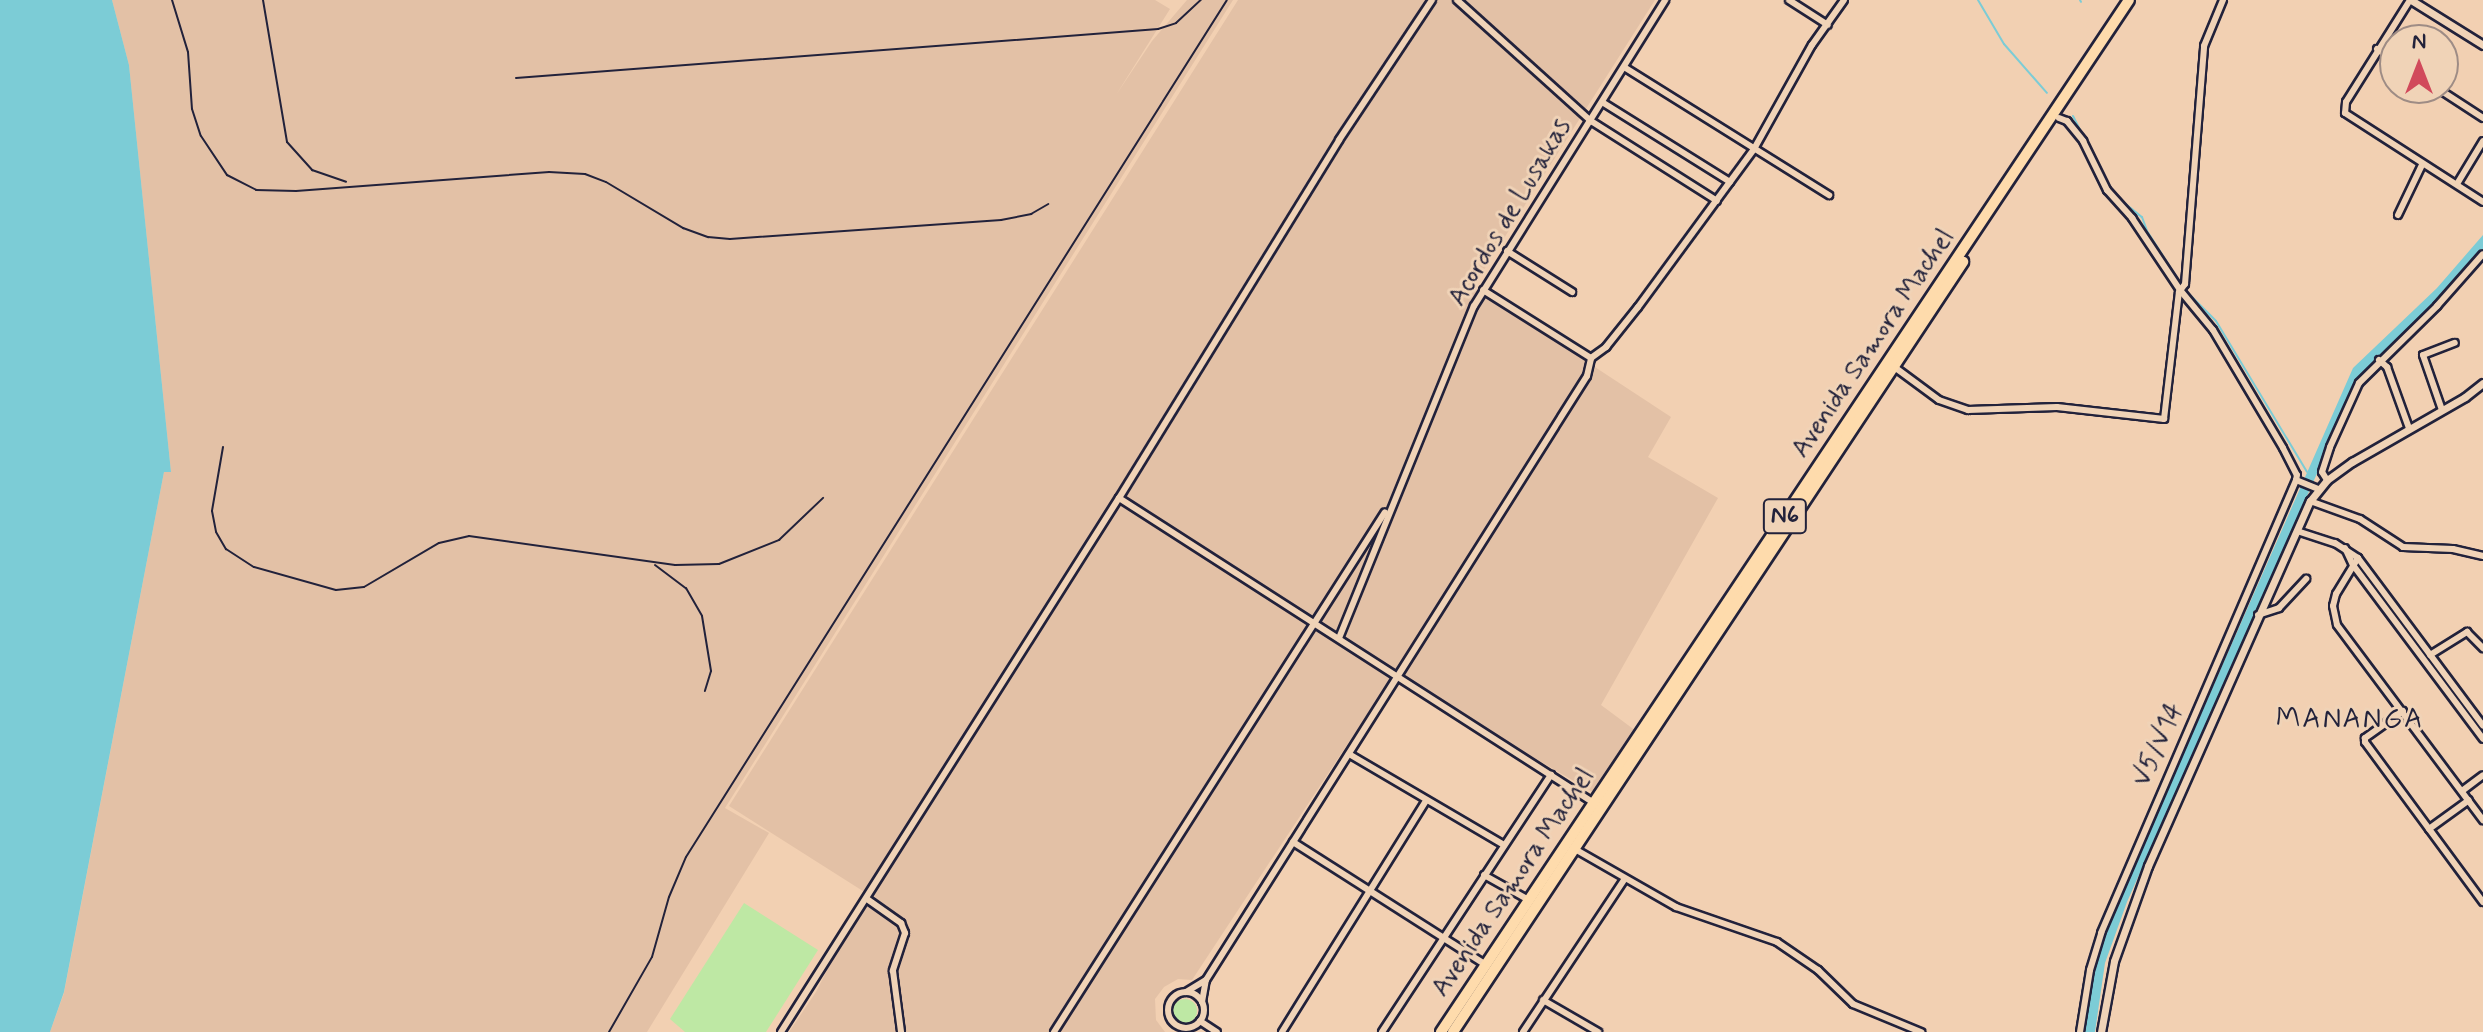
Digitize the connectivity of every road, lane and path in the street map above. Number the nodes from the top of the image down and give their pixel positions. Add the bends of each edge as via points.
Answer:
1 (1432, 0) edge
2 (1457, 0) edge
3 (1665, 0) edge
4 (1789, 0) edge
5 (1844, 0) edge
6 (2129, 0) edge
7 (2137, 0) edge
8 (2223, 0) edge
9 (2411, 0) edge
10 (1828, 25) junction
11 (2483, 45) edge
12 (2377, 49) joint
13 (1624, 67) junction
14 (1602, 102) junction
15 (2459, 102) edge
16 (2059, 118) junction
17 (2483, 118) edge
18 (1591, 121) junction
19 (2483, 141) edge
20 (1754, 149) junction
21 (2422, 165) junction
22 (1730, 182) junction
23 (2457, 184) junction
24 (1829, 195) dead end
25 (1717, 201) junction
26 (2483, 202) edge
27 (2398, 215) dead end
28 (1507, 251) junction
29 (2483, 254) edge
30 (2182, 288) junction
31 (1483, 290) junction
32 (1572, 292) dead end
33 (2455, 343) dead end
34 (1591, 358) junction
35 (2379, 360) junction
36 (1890, 364) junction
37 (2483, 383) edge
38 (2442, 410) junction
39 (2409, 428) junction
40 (2296, 480) junction
41 (2327, 480) junction
42 (2318, 489) junction
43 (1119, 498) junction
44 (2310, 501) junction
45 (1392, 502) junction
46 (2297, 531) junction
47 (2345, 548) junction
48 (2483, 556) edge
49 (2358, 558) junction
50 (2353, 565) junction
51 (2306, 579) dead end
52 (2258, 615) junction
53 (1312, 622) junction
54 (1339, 638) junction
55 (2483, 648) edge
56 (2430, 655) junction
57 (1398, 675) junction
58 (2403, 711) junction
59 (2477, 718) edge
60 (2483, 726) edge
61 (2483, 739) edge
62 (1349, 754) junction
63 (1551, 775) junction
64 (2483, 775) edge
65 (2462, 791) junction
66 (2469, 800) junction
67 (1426, 801) junction
68 (1594, 803) junction
69 (2483, 820) edge
70 (2429, 829) junction
71 (1293, 842) junction
72 (1504, 845) junction
73 (1571, 847) junction
74 (1484, 875) junction
75 (1624, 880) junction
76 (1369, 893) junction
77 (867, 899) junction
78 (1529, 900) junction
79 (2483, 902) edge
80 (1443, 938) junction
81 (1486, 965) junction
82 (1206, 980) junction
83 (1186, 992) junction
84 (1543, 1000) junction
85 (1202, 1002) junction
86 (1170, 1018) junction
87 (1200, 1021) junction
88 (1184, 1030) edge
89 (781, 1032) edge
90 (901, 1032) edge
91 (1054, 1032) edge
92 (1168, 1032) edge
93 (1217, 1032) edge
94 (1282, 1032) edge
95 (1382, 1032) edge
96 (1441, 1032) edge
97 (1453, 1032) edge
98 (1523, 1032) edge
99 (1598, 1032) edge
100 (1921, 1032) edge
101 (2080, 1032) edge
102 (2101, 1032) edge

1 - 43 street via 1339,140
2 - 18 street
3 - 13 street, Acordos de Lusakas
4 - 10 street
5 - 10 street
6 - 36 highway, Avenida Samora Machel / N6
7 - 16 highway, Avenida Samora Machel / N6
8 - 30 street via 2204,46
9 - 11 street
9 - 12 street
10 - 20 street
12 - 21 street via 2346,102 2345,113
13 - 14 street, Acordos de Lusakas
13 - 20 street
14 - 18 street, Acordos de Lusakas
14 - 22 street
15 - 17 street
16 - 30 street via 2083,141 2096,173
16 - 36 highway, Avenida Samora Machel / N6
18 - 25 street
18 - 28 street, Acordos de Lusakas
19 - 23 street
20 - 22 street
20 - 24 street
21 - 23 street
21 - 27 street
22 - 25 street
23 - 26 street
25 - 34 street via 1606,347
28 - 31 street, Acordos de Lusakas
28 - 32 street
29 - 35 street
30 - 36 street via 2164,419 2057,407 1968,410 1939,400
30 - 40 street via 2213,330 2283,448
31 - 34 street
31 - 45 street, Acordos de Lusakas
33 - 38 street via 2423,355
34 - 57 street via 1587,376
35 - 39 street via 2387,367
35 - 41 street via 2359,383 2344,413 2322,472
36 - 68 highway, Avenida Samora Machel / N6
36 - 73 highway, Avenida Samora Machel / N6
37 - 38 street
38 - 39 street
39 - 41 street
40 - 42 street
40 - 101 street, V5/V14 via 2101,933
41 - 42 street
42 - 44 street
43 - 53 street
43 - 77 street
44 - 46 street
44 - 48 street via 2360,519 2403,547
45 - 53 street
45 - 54 street
46 - 47 street
46 - 52 street
47 - 49 street
47 - 50 street
49 - 50 street
49 - 56 street
50 - 58 street via 2336,594 2333,616
50 - 59 street
51 - 52 street via 2279,608
52 - 102 street via 2129,913 2107,985
53 - 54 street
53 - 91 street
54 - 57 street
55 - 56 street via 2467,632
56 - 59 street
57 - 62 street
57 - 63 street
58 - 65 street
58 - 70 street via 2364,740
59 - 60 street
59 - 61 street
62 - 67 street
62 - 71 street
63 - 68 street
63 - 72 street
64 - 65 street
65 - 66 street
66 - 69 street
66 - 70 street
67 - 72 street
67 - 76 street
68 - 73 highway, Avenida Samora Machel / N6
70 - 79 street
71 - 76 street
71 - 82 street
72 - 74 street
73 - 75 street
73 - 78 highway, Avenida Samora Machel / N6
73 - 97 highway, Avenida Samora Machel / N6
74 - 78 street
74 - 80 street
75 - 84 street
75 - 100 street via 1693,915 1777,942 1818,970 1853,1004
76 - 80 street
76 - 94 street
77 - 89 street
77 - 90 street via 901,923 905,933 893,971
78 - 81 highway, Avenida Samora Machel / N6
80 - 81 street
80 - 95 street
81 - 96 highway, Avenida Samora Machel / N6
82 - 83 street
82 - 85 street
83 - 85 street
83 - 86 street via 1170,1002
84 - 98 street
84 - 99 street
85 - 87 street
86 - 88 street
86 - 92 street
87 - 88 street
87 - 93 street

